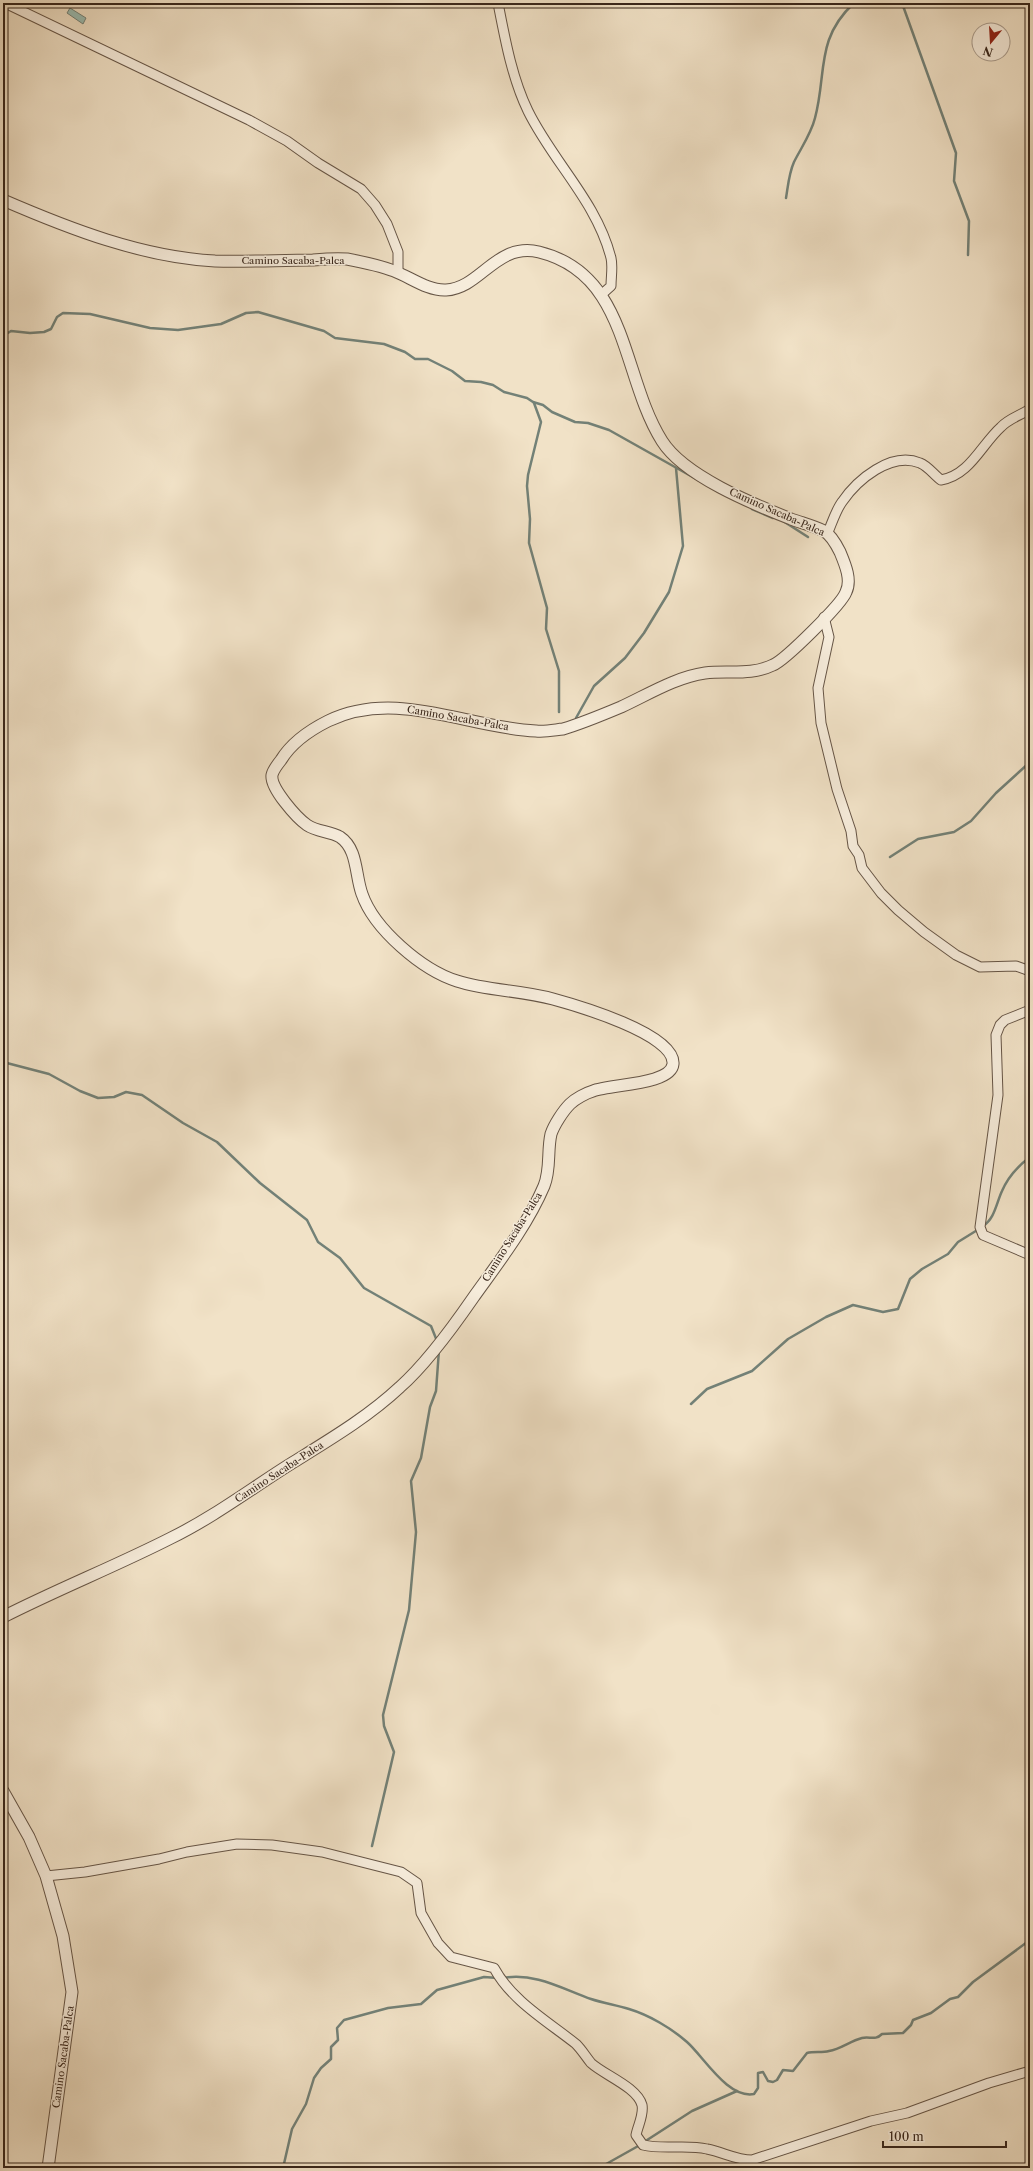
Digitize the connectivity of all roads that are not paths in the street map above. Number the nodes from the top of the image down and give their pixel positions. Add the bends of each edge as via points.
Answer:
1 (5, 3) edge
2 (498, 3) edge
3 (3, 200) edge
4 (398, 272) junction
5 (601, 295) junction
6 (1030, 409) edge
7 (828, 532) junction
8 (824, 617) junction
9 (1030, 971) edge
10 (1030, 1010) edge
11 (1030, 1255) edge
12 (3, 1617) edge
13 (3, 1791) edge
14 (46, 1876) junction
15 (1030, 2071) edge
16 (48, 2168) edge

1 - 4 street via 249,120 287,141 361,190 375,205 387,224 398,252
2 - 5 street via 516,79 528,111 599,223 612,260 611,286
3 - 4 street, Camino Sacaba-Palca via 46,218 149,251 216,261 341,258
4 - 5 street, Camino Sacaba-Palca via 428,287 446,290 462,285 503,256 518,251 536,251 557,258 581,272
5 - 7 street, Camino Sacaba-Palca via 608,306 651,420 672,454 692,471 754,503
6 - 7 street via 1001,426 972,461 958,474 949,478 941,480 920,463 906,460 877,469 865,476 841,503
7 - 8 street, Camino Sacaba-Palca via 843,559 849,583 842,600
8 - 9 street via 829,637 818,688 821,723 853,846 859,855 862,868 898,910 956,955 980,967 1016,966
8 - 12 street, Camino Sacaba-Palca via 788,654 773,665 747,673 704,673 563,729 538,732 408,709 373,708 344,714 295,742 272,775 274,786 307,826 340,837 348,845 353,852 363,898 372,914 415,958 452,980 552,998 629,1026 664,1046 673,1063 671,1070 660,1078 594,1090 572,1102 551,1133 549,1172 543,1189 524,1223 470,1303 404,1385 347,1429 210,1517 170,1539
10 - 11 street via 1005,1020 996,1035 998,1095 980,1227 983,1235
13 - 14 street, Camino Sacaba-Palca via 29,1837
14 - 15 street via 85,1872 237,1844 272,1845 322,1852 401,1872 416,1883 423,1918 438,1943 451,1957 494,1968 519,1998 576,2045 592,2063 636,2096 642,2104 643,2112 636,2135 643,2145 652,2147 690,2146 752,2160 871,2120 907,2113
14 - 16 street, Camino Sacaba-Palca via 63,1936 72,1992

